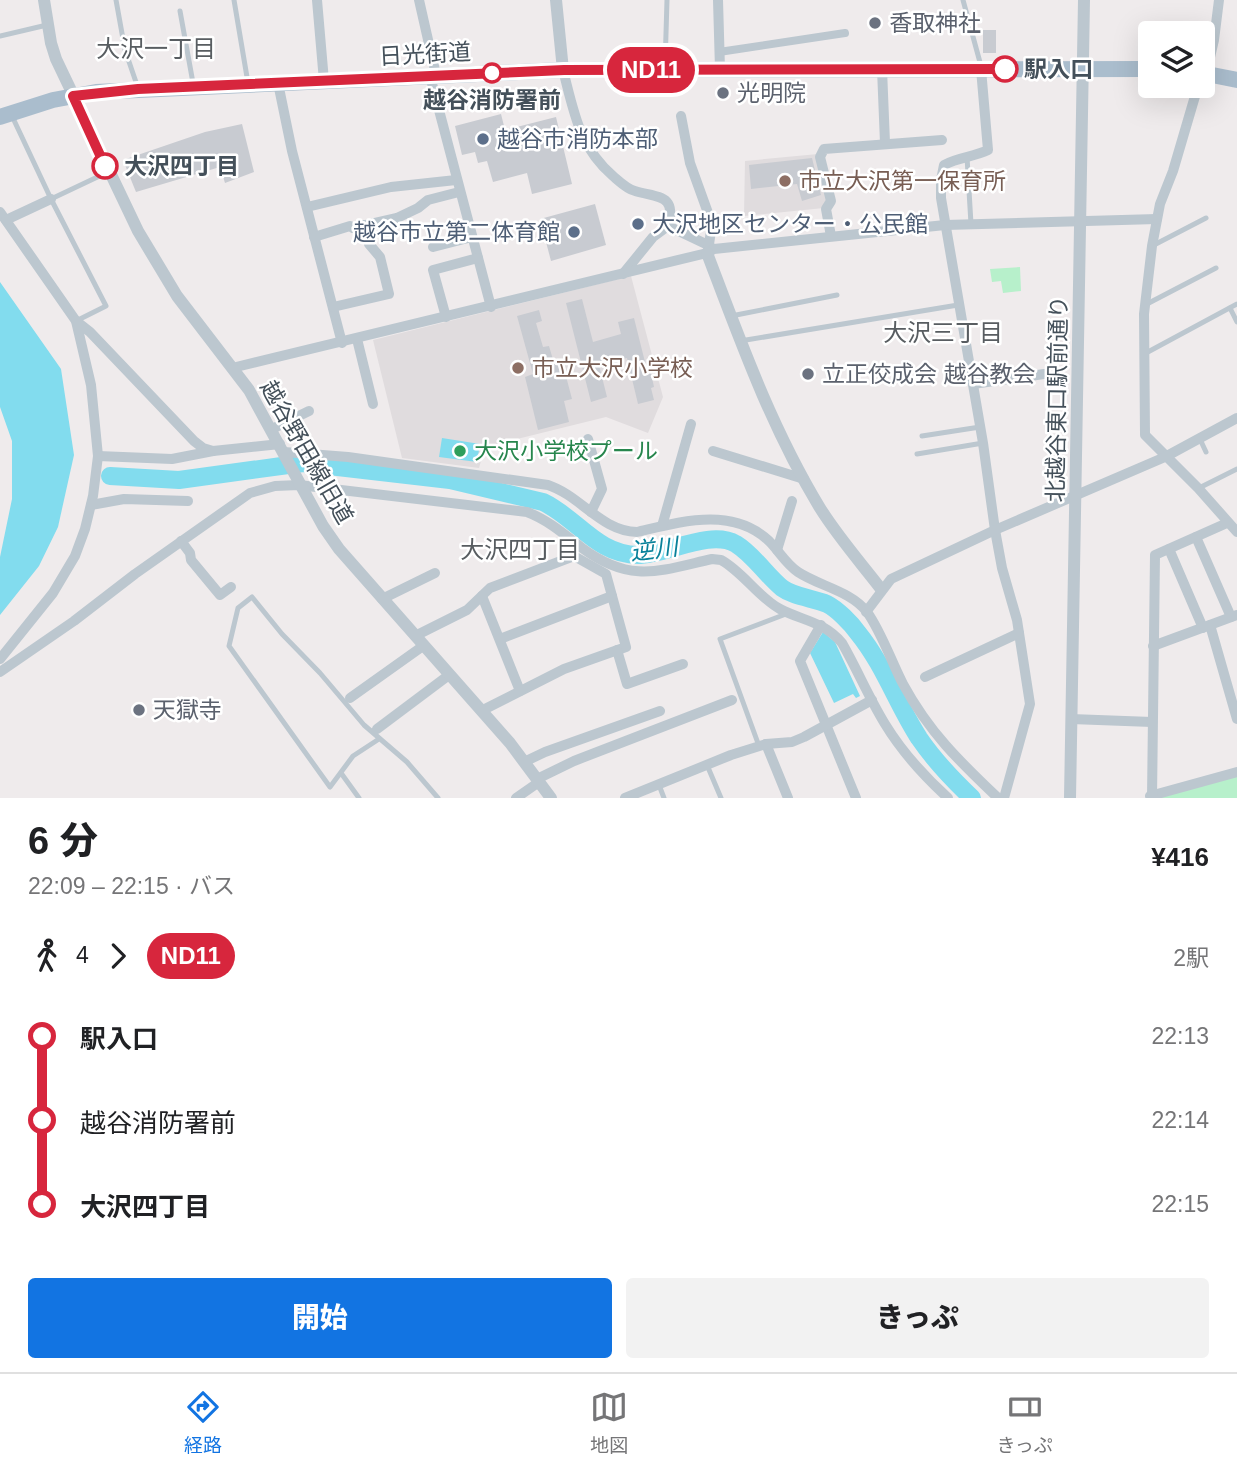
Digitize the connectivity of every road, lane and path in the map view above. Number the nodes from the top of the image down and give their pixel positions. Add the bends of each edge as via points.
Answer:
1 (44, 0) edge
2 (116, 0) edge
3 (234, 0) edge
4 (317, 0) edge
5 (419, 0) edge
6 (556, 0) edge
7 (667, 0) edge
8 (718, 0) edge
9 (963, 0) edge
10 (1084, 0) edge
11 (1219, 0) edge
12 (180, 11) dead end
13 (47, 25) junction
14 (1215, 32) edge
15 (845, 33) dead end
16 (0, 36) edge
17 (719, 52) junction
18 (720, 69) junction
19 (882, 69) junction
20 (981, 69) junction
21 (1083, 69) junction
22 (1138, 69) edge
23 (564, 70) junction
24 (665, 70) junction
25 (433, 76) junction
26 (1215, 80) edge
27 (324, 81) junction
28 (1236, 82) edge
29 (278, 83) junction
30 (248, 84) junction
31 (194, 87) junction
32 (138, 89) junction
33 (73, 96) junction
34 (1196, 98) edge
35 (6, 115) edge
36 (681, 116) dead end
37 (942, 140) dead end
38 (885, 143) junction
39 (967, 157) junction
40 (108, 172) junction
41 (456, 180) junction
42 (459, 192) junction
43 (51, 199) junction
44 (307, 207) junction
45 (3, 216) edge
46 (1206, 218) dead end
47 (1157, 219) junction
48 (1081, 222) junction
49 (365, 225) junction
50 (945, 225) junction
51 (971, 225) junction
52 (668, 226) junction
53 (831, 236) junction
54 (314, 237) junction
55 (472, 237) junction
56 (1152, 246) junction
57 (433, 247) dead end
58 (708, 249) junction
59 (478, 258) junction
60 (1216, 268) dead end
61 (622, 274) junction
62 (836, 295) dead end
63 (1237, 304) edge
64 (958, 305) junction
65 (1145, 305) junction
66 (333, 307) junction
67 (491, 307) junction
68 (1230, 308) junction
69 (731, 316) junction
70 (446, 317) junction
71 (76, 321) junction
72 (1237, 322) edge
73 (357, 339) junction
74 (740, 341) junction
75 (342, 343) junction
76 (1143, 354) junction
77 (232, 368) junction
78 (1044, 374) dead end
79 (973, 384) junction
80 (373, 404) dead end
81 (309, 411) dead end
82 (1237, 418) edge
83 (691, 425) dead end
84 (979, 426) junction
85 (272, 429) junction
86 (922, 436) dead end
87 (1199, 437) junction
88 (588, 439) dead end
89 (983, 443) junction
90 (283, 450) junction
91 (212, 451) junction
92 (713, 451) dead end
93 (1206, 452) dead end
94 (917, 454) dead end
95 (98, 456) junction
96 (1165, 457) junction
97 (1237, 469) edge
98 (804, 480) junction
99 (298, 482) junction
100 (1198, 488) junction
101 (1076, 496) junction
102 (188, 501) dead end
103 (792, 501) dead end
104 (91, 505) junction
105 (591, 512) junction
106 (1227, 523) junction
107 (662, 526) junction
108 (995, 530) junction
109 (1237, 532) edge
110 (1196, 537) junction
111 (181, 541) junction
112 (1169, 549) junction
113 (777, 550) junction
114 (435, 573) dead end
115 (231, 587) dead end
116 (881, 589) junction
117 (482, 596) junction
118 (612, 596) junction
119 (382, 598) junction
120 (789, 612) junction
121 (866, 612) junction
122 (1234, 616) edge
123 (821, 625) junction
124 (1206, 626) junction
125 (1019, 633) junction
126 (499, 639) junction
127 (419, 641) junction
128 (1153, 646) junction
129 (617, 650) junction
130 (0, 660) edge
131 (683, 664) dead end
132 (0, 672) edge
133 (449, 675) junction
134 (925, 677) dead end
135 (520, 691) junction
136 (350, 698) dead end
137 (732, 700) dead end
138 (872, 700) junction
139 (481, 711) junction
140 (660, 711) dead end
141 (1071, 719) junction
142 (1237, 719) edge
143 (1152, 722) junction
144 (826, 723) junction
145 (378, 734) junction
146 (763, 745) junction
147 (524, 762) junction
148 (708, 765) junction
149 (1237, 772) edge
150 (341, 773) junction
151 (538, 780) junction
152 (659, 785) junction
153 (1151, 797) edge
154 (359, 798) edge
155 (438, 798) edge
156 (516, 798) edge
157 (551, 798) edge
158 (625, 798) edge
159 (664, 798) edge
160 (721, 798) edge
161 (788, 798) edge
162 (856, 798) edge
163 (948, 798) edge
164 (998, 798) edge
165 (1004, 798) edge
166 (1070, 798) edge

1 - 13 street, 越谷野田線旧道
2 - 32 lane
3 - 30 lane
4 - 27 street
5 - 25 street
6 - 23 street
7 - 24 lane
8 - 17 street
9 - 20 lane
10 - 21 street, 北越谷東口駅前通り
11 - 14 street
12 - 31 lane
13 - 16 lane
13 - 33 street, 越谷野田線旧道
15 - 17 street
17 - 18 street
18 - 19 main road, 日光街道
18 - 24 main road, 日光街道
19 - 20 main road, 日光街道
19 - 38 street
20 - 21 main road, 日光街道
20 - 39 street via 988,150
21 - 22 main road, 日光街道
21 - 48 street, 北越谷東口駅前通り
23 - 24 main road, 日光街道
23 - 25 main road, 日光街道
23 - 52 street via 578,130 599,164 624,186 663,197 671,215
25 - 27 main road, 日光街道
25 - 41 street
26 - 28 main road
27 - 29 main road, 日光街道
29 - 30 main road, 日光街道
29 - 44 street
30 - 31 main road, 日光街道
31 - 32 main road, 日光街道
32 - 33 main road, 日光街道
33 - 35 main road, 日光街道
33 - 40 street, 越谷野田線旧道
34 - 47 street
35 - 43 lane
36 - 58 street via 690,163 712,223
37 - 38 street
38 - 53 street via 824,149 820,157 831,201 826,209
39 - 50 street via 944,165
39 - 51 lane
40 - 43 lane
40 - 77 street, 越谷野田線旧道 via 164,277
41 - 42 street
41 - 44 street via 391,187
42 - 49 street via 428,200 397,218
42 - 55 street
43 - 45 street
43 - 71 lane via 106,306
44 - 54 street
45 - 71 street
46 - 56 lane
47 - 48 street
47 - 56 street
48 - 51 street
48 - 101 street, 北越谷東口駅前通り
49 - 54 street
49 - 66 street via 369,244 380,257 389,294
50 - 51 street
50 - 53 street
50 - 64 street
52 - 58 street
52 - 61 street
53 - 58 street
54 - 66 street
55 - 57 street
55 - 59 street
56 - 65 street
58 - 61 street
58 - 69 street
59 - 67 street
59 - 70 street via 433,270
60 - 65 lane
61 - 67 street
62 - 69 lane
63 - 68 lane
64 - 74 lane
64 - 79 street
65 - 76 street
66 - 75 street
67 - 70 street
68 - 72 lane
68 - 76 lane
69 - 74 street
70 - 73 street
71 - 91 street via 194,441
71 - 95 street via 91,385
73 - 75 street
73 - 80 street
74 - 98 street
75 - 77 street
76 - 96 street via 1145,435
77 - 85 street, 越谷野田線旧道
78 - 79 street
79 - 84 street
81 - 85 street
82 - 87 street
83 - 107 street
84 - 86 lane
84 - 89 street
85 - 90 street, 越谷野田線旧道
87 - 93 lane
87 - 96 street
88 - 105 street via 602,489
89 - 94 lane
89 - 108 street
90 - 91 street
90 - 99 street, 越谷野田線旧道
90 - 105 street via 548,485
91 - 95 street via 172,459
92 - 98 street
95 - 104 street
96 - 100 street
96 - 101 street
97 - 100 lane
98 - 116 street
99 - 111 street via 250,493
99 - 119 street, 越谷野田線旧道 via 331,538
99 - 120 street via 527,512 547,521 593,556 637,572 721,560 778,608
100 - 106 street
101 - 108 street
101 - 141 street, 北越谷東口駅前通り
102 - 104 street via 124,499
103 - 113 street
104 - 130 street via 75,556 53,593
105 - 107 street via 625,532
106 - 109 street
106 - 110 street
107 - 113 street via 730,520 755,530
108 - 116 street via 891,579
108 - 125 street
110 - 112 street
110 - 122 street
111 - 115 street via 220,595
111 - 132 street
112 - 124 street
112 - 128 street via 1156,555
113 - 121 street via 800,574 842,594
114 - 119 street
116 - 121 street
117 - 118 street via 490,588 574,556 606,574
117 - 126 street
117 - 127 street
118 - 126 street
118 - 129 street via 626,647
119 - 127 street, 越谷野田線旧道
120 - 123 street
120 - 146 lane via 720,639
121 - 164 street via 919,711 948,750
122 - 124 street
123 - 138 street via 842,643
123 - 144 street via 800,661
124 - 128 street
124 - 142 street
125 - 134 street
125 - 165 street via 1030,704
126 - 135 street
127 - 133 street, 越谷野田線旧道
127 - 136 street
128 - 143 street
129 - 131 street via 627,684
129 - 135 street
133 - 139 street, 越谷野田線旧道
133 - 145 street
135 - 139 street
137 - 151 street via 574,761
138 - 144 street
138 - 163 street via 899,745
139 - 147 street, 越谷野田線旧道
140 - 147 street
141 - 143 street
141 - 166 street, 北越谷東口駅前通り
143 - 153 street
144 - 146 street via 792,742
144 - 162 street
145 - 150 lane
145 - 150 lane via 252,597 238,608 229,646 330,787
145 - 155 lane
146 - 148 street
146 - 161 street
147 - 151 street, 越谷野田線旧道
148 - 152 street
148 - 160 lane
149 - 153 street
150 - 154 lane
151 - 156 street
151 - 157 street, 越谷野田線旧道
152 - 158 street
152 - 159 lane

